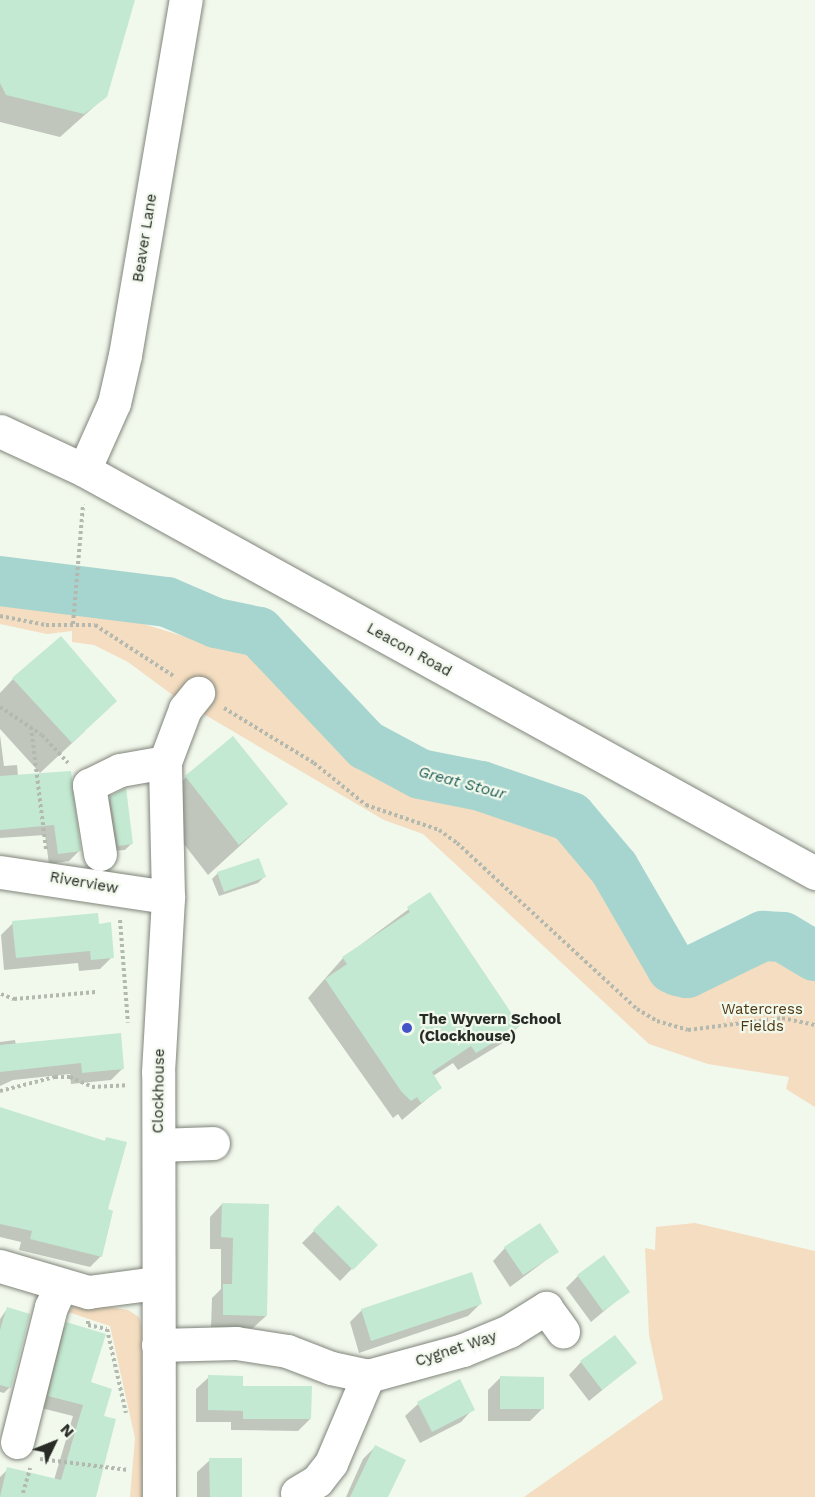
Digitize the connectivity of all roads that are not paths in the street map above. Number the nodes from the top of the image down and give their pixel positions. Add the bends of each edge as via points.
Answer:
1 (186, 0) edge
2 (0, 431) edge
3 (84, 470) junction
4 (198, 693) road end
5 (165, 762) junction
6 (100, 854) dead end
7 (0, 872) edge
8 (815, 873) edge
9 (168, 897) junction
10 (213, 1143) dead end
11 (159, 1145) junction
12 (0, 1266) edge
13 (157, 1283) junction
14 (75, 1289) junction
15 (563, 1331) dead end
16 (158, 1345) junction
17 (368, 1376) junction
18 (25, 1450) road end
19 (297, 1494) dead end
20 (159, 1497) edge

1 - 3 street, Beaver Lane via 125,355 114,403
2 - 3 street, Leacon Road
3 - 8 street, Leacon Road
4 - 5 street, Clockhouse via 185,709
5 - 6 street via 120,770 89,785
5 - 9 street, Clockhouse
7 - 9 street, Riverview via 50,876
9 - 11 street, Clockhouse via 158,1072
10 - 11 street
11 - 13 street, Clockhouse
12 - 14 street
13 - 14 street
13 - 16 street, Clockhouse
14 - 18 street via 51,1307
15 - 17 street, Cygnet Way via 546,1308 509,1331 463,1350
16 - 17 street, Cygnet Way via 236,1343 287,1351 331,1368
16 - 20 street, Clockhouse
17 - 19 street via 331,1463 317,1481

